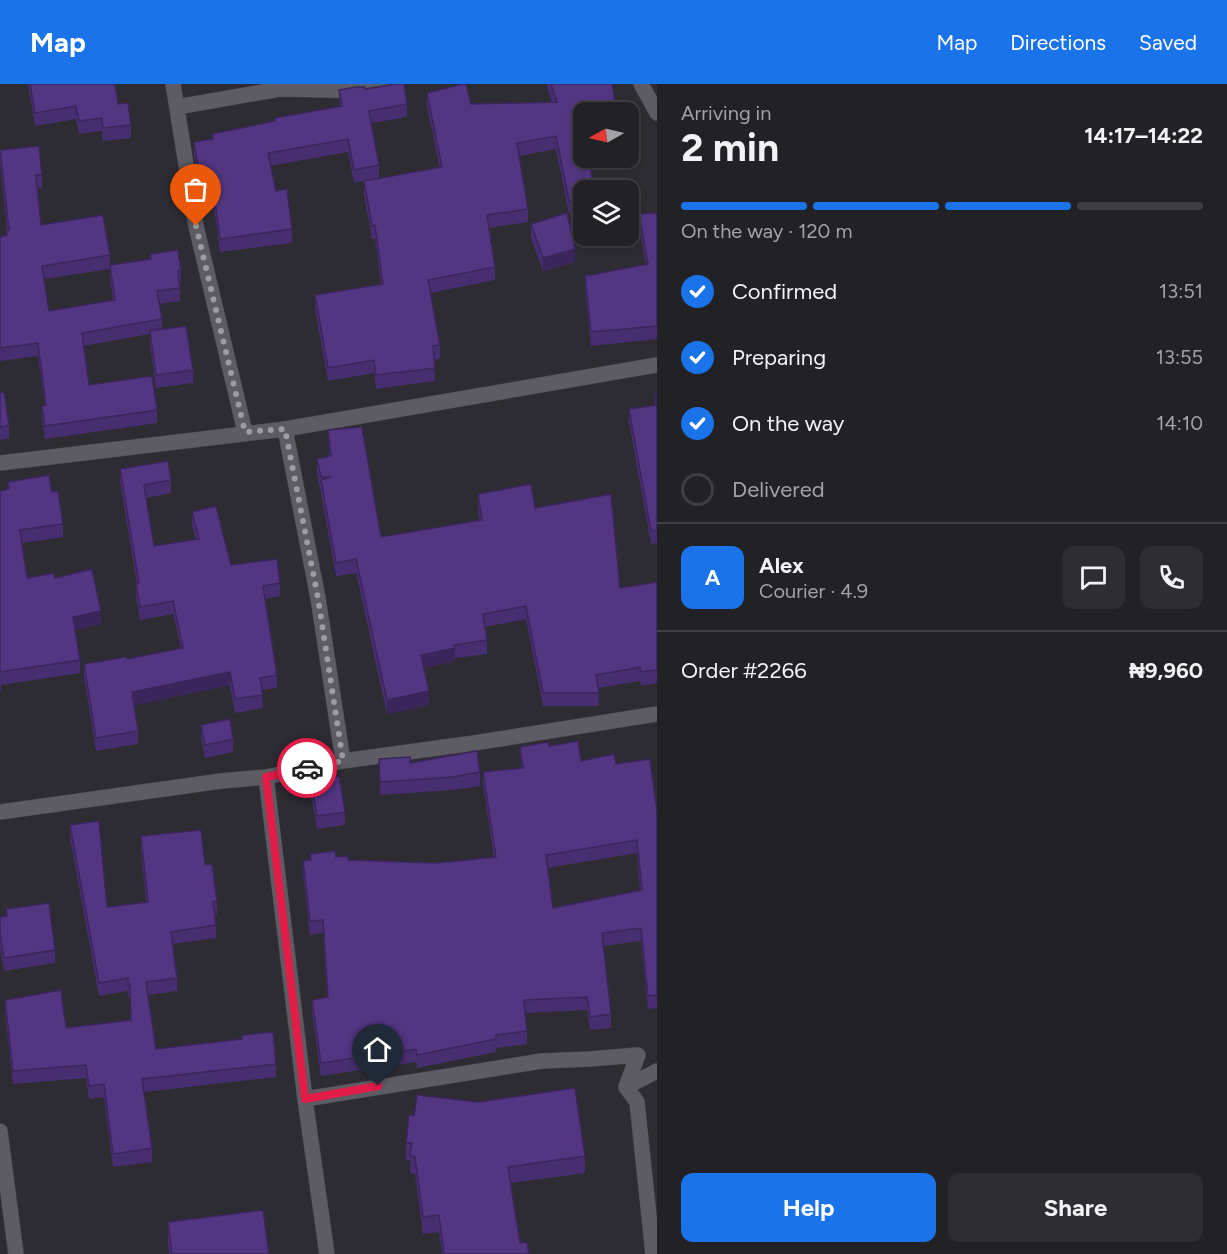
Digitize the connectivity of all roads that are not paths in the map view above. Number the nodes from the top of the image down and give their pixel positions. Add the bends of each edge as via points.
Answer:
1 (173, 84) edge
2 (394, 84) edge
3 (641, 84) edge
4 (177, 106) junction
5 (657, 113) edge
6 (657, 365) edge
7 (285, 429) junction
8 (245, 432) junction
9 (0, 463) edge
10 (657, 714) edge
11 (343, 761) junction
12 (266, 777) junction
13 (0, 812) edge
14 (657, 1071) edge
15 (626, 1087) junction
16 (305, 1099) junction
17 (0, 1131) edge
18 (16, 1254) edge
19 (327, 1254) edge
20 (653, 1254) edge

1 - 4 street
2 - 4 street via 373,91 280,89
3 - 5 street
4 - 8 street via 196,226
6 - 7 street
7 - 8 street
7 - 11 street via 318,598
8 - 9 street
10 - 11 street
11 - 12 street
12 - 13 street
12 - 16 street
14 - 15 street
15 - 16 street via 638,1054 542,1060
15 - 20 street via 637,1102
16 - 19 street
17 - 18 street

